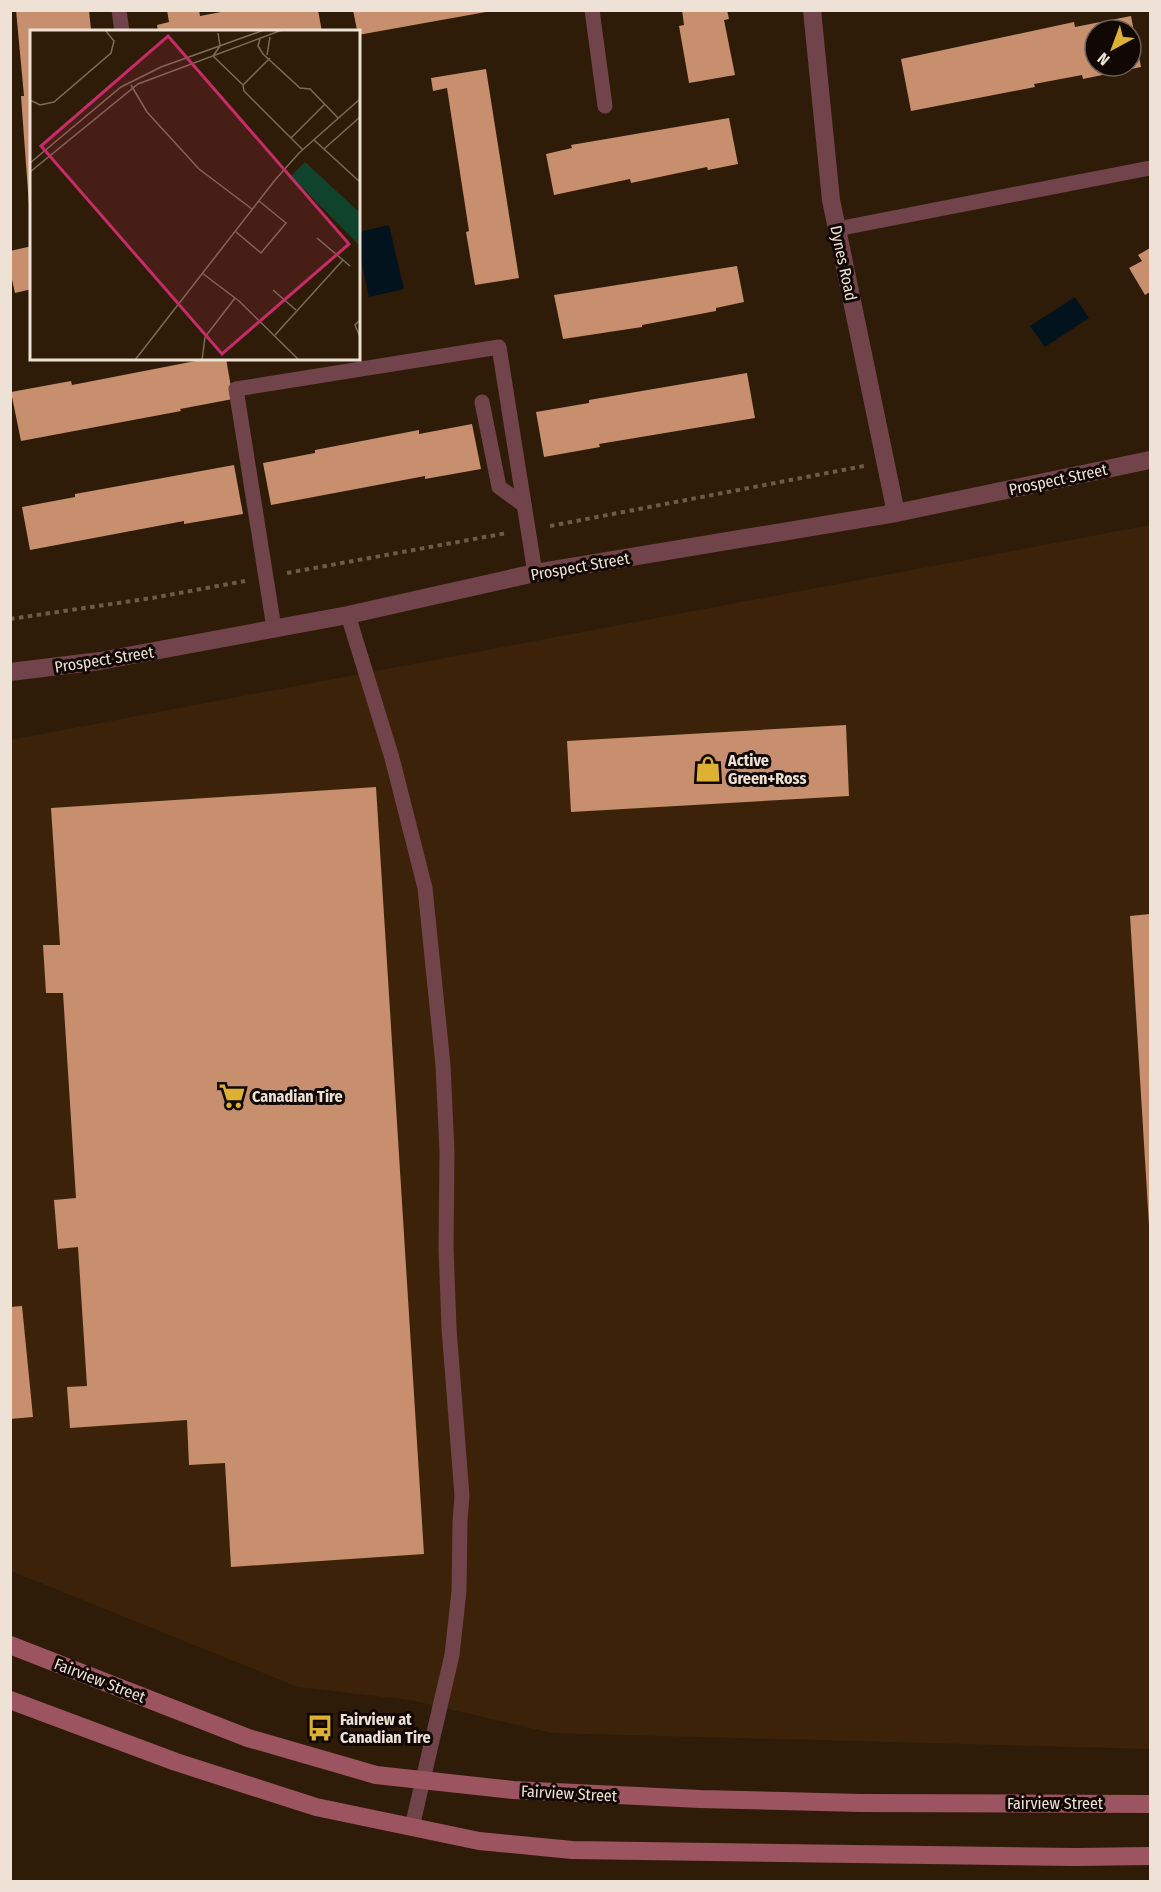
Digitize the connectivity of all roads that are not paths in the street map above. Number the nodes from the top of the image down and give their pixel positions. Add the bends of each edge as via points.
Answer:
1 (118, 10) edge
2 (592, 10) edge
3 (812, 10) edge
4 (122, 30) edge
5 (605, 106) dead end
6 (1150, 168) edge
7 (837, 229) junction
8 (482, 402) dead end
9 (1150, 460) edge
10 (524, 505) junction
11 (896, 513) junction
12 (535, 573) junction
13 (348, 615) junction
14 (274, 628) junction
15 (10, 672) edge
16 (10, 1645) edge
17 (10, 1700) edge
18 (422, 1779) junction
19 (1150, 1804) edge
20 (411, 1827) junction
21 (1150, 1856) edge

1 - 4 lane
2 - 5 lane
3 - 7 street, Dynes Road
6 - 7 lane
7 - 11 street, Dynes Road
8 - 10 lane via 499,487
9 - 11 street, Prospect Street
10 - 12 lane
10 - 14 lane via 499,347 236,389
11 - 12 street, Prospect Street
12 - 13 street, Prospect Street
13 - 14 street, Prospect Street
13 - 18 lane via 392,758 425,888 443,1065 449,1328 462,1496 452,1655
14 - 15 street, Prospect Street via 100,661
16 - 18 main road, Fairview Street via 248,1738 376,1775
17 - 20 main road via 176,1762 316,1807
18 - 19 main road, Fairview Street via 513,1790 700,1799
18 - 20 lane
20 - 21 main road via 479,1841 572,1850

